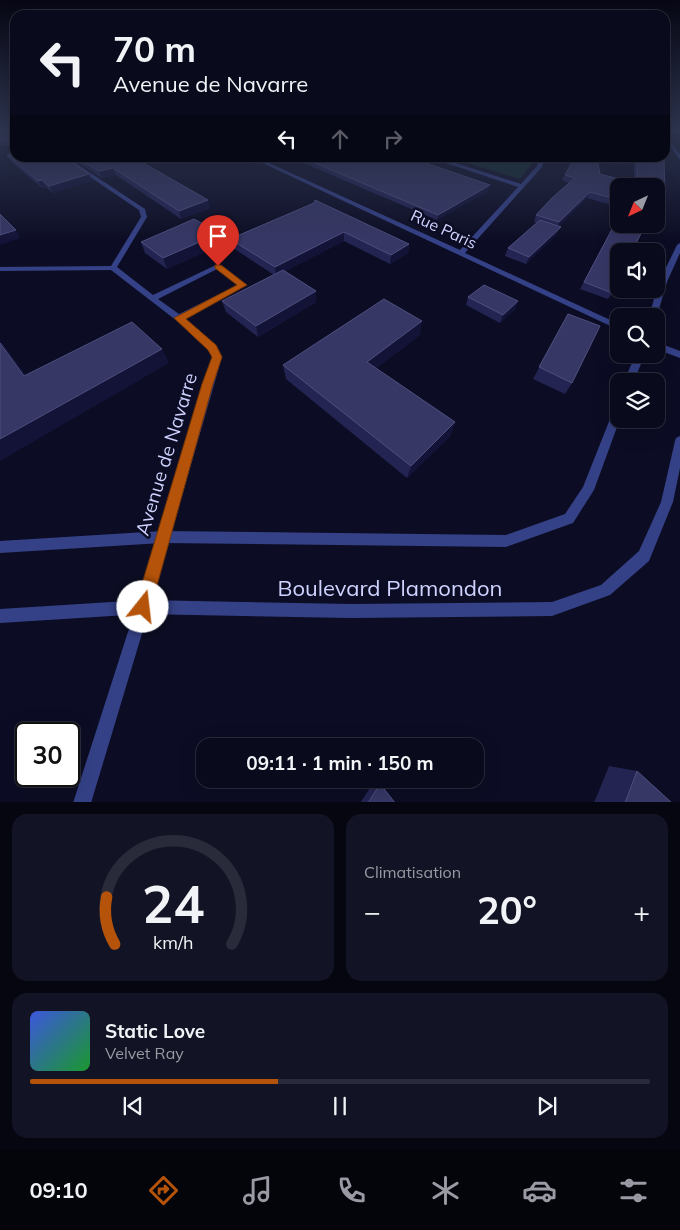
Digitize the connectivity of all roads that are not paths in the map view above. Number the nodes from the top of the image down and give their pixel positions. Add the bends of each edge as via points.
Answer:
1 (79, 167) edge
2 (276, 167) edge
3 (465, 167) edge
4 (539, 167) edge
5 (522, 186) junction
6 (680, 245) edge
7 (461, 253) junction
8 (113, 268) junction
9 (0, 269) edge
10 (153, 298) junction
11 (656, 308) edge
12 (179, 318) junction
13 (610, 323) edge
14 (665, 349) edge
15 (680, 355) edge
16 (612, 428) edge
17 (680, 441) edge
18 (162, 537) junction
19 (0, 547) edge
20 (143, 607) junction
21 (0, 616) edge
22 (82, 802) edge

1 - 8 street via 142,209 144,217
2 - 7 street, Rue Paris
3 - 5 street
4 - 5 street
5 - 7 street
6 - 11 street
7 - 13 street, Rue Paris
8 - 9 street
8 - 10 street, Avenue de Navarre
10 - 12 street, Avenue de Navarre
10 - 12 street via 218,266 243,285
12 - 18 street, Avenue de Navarre via 212,348 217,357
14 - 15 street
16 - 18 street via 588,490 569,519 506,542
17 - 20 street, Boulevard Plamondon via 667,502 644,556 605,590 552,609 351,611
18 - 19 street
18 - 20 street, Avenue de Navarre
20 - 21 street, Boulevard Plamondon
20 - 22 street, Avenue de Navarre

